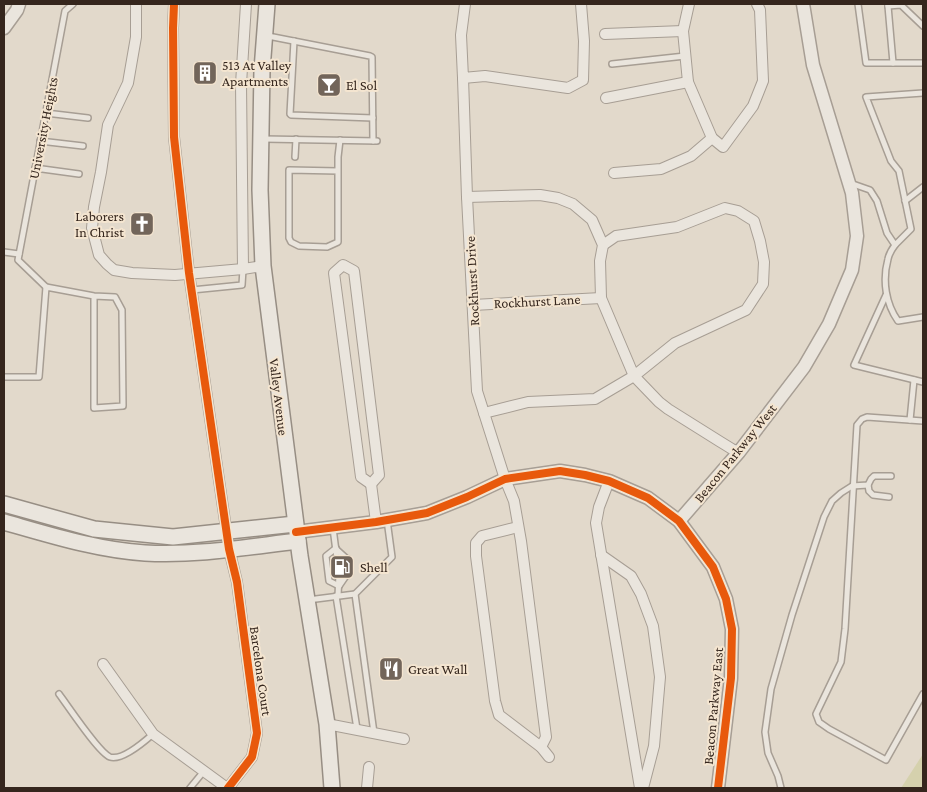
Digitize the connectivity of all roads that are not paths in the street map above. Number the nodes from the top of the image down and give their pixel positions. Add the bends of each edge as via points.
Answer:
1 (73, 4) edge
2 (136, 4) edge
3 (174, 4) edge
4 (246, 4) edge
5 (267, 4) edge
6 (465, 4) edge
7 (581, 4) edge
8 (689, 4) edge
9 (757, 4) edge
10 (803, 4) edge
11 (858, 4) edge
12 (901, 4) edge
13 (888, 5) edge
14 (15, 6) edge
15 (923, 26) edge
16 (4, 28) edge
17 (683, 31) junction
18 (605, 34) dead end
19 (265, 35) junction
20 (294, 41) junction
21 (686, 56) junction
22 (894, 63) junction
23 (923, 63) edge
24 (612, 64) dead end
25 (464, 78) junction
26 (688, 82) junction
27 (923, 92) edge
28 (606, 98) dead end
29 (46, 113) junction
30 (88, 118) dead end
31 (373, 118) junction
32 (712, 138) junction
33 (261, 139) junction
34 (296, 140) junction
35 (340, 140) junction
36 (40, 141) junction
37 (82, 146) dead end
38 (296, 157) dead end
39 (35, 168) junction
40 (338, 171) junction
41 (614, 173) dead end
42 (79, 174) dead end
43 (849, 183) junction
44 (923, 187) edge
45 (468, 197) junction
46 (905, 201) junction
47 (603, 245) junction
48 (895, 245) junction
49 (4, 252) edge
50 (18, 254) junction
51 (263, 266) junction
52 (243, 269) junction
53 (189, 273) junction
54 (46, 287) junction
55 (192, 290) junction
56 (886, 295) junction
57 (94, 296) junction
58 (601, 298) junction
59 (473, 305) junction
60 (923, 317) edge
61 (634, 376) junction
62 (4, 377) edge
63 (914, 380) junction
64 (923, 382) edge
65 (484, 413) junction
66 (910, 420) junction
67 (923, 421) edge
68 (739, 452) junction
69 (891, 476) dead end
70 (504, 479) junction
71 (609, 480) junction
72 (371, 484) junction
73 (868, 485) junction
74 (852, 486) junction
75 (889, 497) dead end
76 (4, 504) edge
77 (382, 521) junction
78 (679, 521) junction
79 (4, 522) edge
80 (333, 527) junction
81 (518, 527) junction
82 (226, 532) junction
83 (296, 532) junction
84 (336, 548) junction
85 (228, 550) junction
86 (602, 555) junction
87 (346, 558) dead end
88 (337, 559) dead end
89 (348, 573) dead end
90 (339, 574) dead end
91 (339, 586) junction
92 (355, 594) junction
93 (337, 596) junction
94 (307, 600) junction
95 (103, 664) dead end
96 (59, 694) dead end
97 (923, 694) edge
98 (327, 724) junction
99 (357, 730) junction
100 (374, 733) junction
101 (153, 734) junction
102 (404, 739) dead end
103 (541, 747) junction
104 (549, 757) dead end
105 (369, 768) dead end
106 (204, 771) junction
107 (335, 786) edge
108 (190, 788) edge
109 (228, 788) edge
110 (367, 788) edge
111 (642, 788) edge
112 (718, 788) edge
113 (781, 788) edge

1 - 29 lane, University Heights via 65,11
2 - 53 street via 136,38 128,83 108,125 92,228 99,255 114,270 132,274
3 - 53 street, Barcelona Court via 174,137
4 - 52 street via 241,84
5 - 19 main road, Valley Avenue
6 - 25 street, Rockhurst Drive via 461,35
7 - 25 street via 583,80 568,88 485,76
8 - 17 street
9 - 32 street via 760,10 763,81 753,106 723,148
10 - 43 street, Beacon Parkway West via 813,65
11 - 22 lane via 866,63
12 - 13 lane
12 - 15 lane
13 - 22 lane
14 - 16 street
17 - 18 street
17 - 21 street
19 - 20 lane
19 - 33 main road, Valley Avenue
20 - 31 lane via 372,57
20 - 31 lane via 290,114
21 - 24 lane
21 - 26 street
22 - 23 lane
25 - 45 street, Rockhurst Drive
26 - 28 street
26 - 32 street
27 - 46 lane via 866,97 891,162 899,171
29 - 30 lane
29 - 36 lane, University Heights
31 - 35 lane via 375,141
32 - 41 street via 691,156 661,168
33 - 34 lane
33 - 51 main road, Valley Avenue
34 - 35 lane
34 - 38 lane
35 - 40 lane
36 - 37 lane
36 - 39 lane, University Heights
39 - 42 lane
39 - 50 lane, University Heights
40 - 40 lane via 338,242 327,247 298,246 291,242 290,170
43 - 48 lane via 870,190
43 - 68 street, Beacon Parkway West via 857,236 852,270 841,297 804,367
44 - 46 lane
45 - 47 street via 540,195 558,198 572,204 592,220
45 - 59 street, Rockhurst Drive
46 - 48 lane via 910,229
47 - 58 street
47 - 61 street via 616,236 677,227 725,208 738,211 754,222 760,241 764,262 763,284 746,310 675,343
48 - 56 lane via 888,259
49 - 50 lane
50 - 54 lane via 18,260
51 - 52 street
51 - 83 main road, Valley Avenue
52 - 53 street
52 - 55 lane via 242,285
53 - 55 street, Barcelona Court
54 - 57 lane
54 - 62 lane via 39,377
55 - 82 street, Barcelona Court
56 - 60 lane via 898,321
56 - 63 lane via 854,365
57 - 57 lane via 94,408 123,406 122,310 114,297
58 - 59 street, Rockhurst Lane
58 - 61 street
59 - 65 street, Rockhurst Drive via 477,392
61 - 65 street via 595,399 528,402
61 - 68 street via 668,410
63 - 64 lane
63 - 66 lane
65 - 70 street, Rockhurst Drive
66 - 67 lane
66 - 74 lane via 862,418 856,425
68 - 78 street, Beacon Parkway West
69 - 73 lane via 874,476
70 - 71 street via 560,472
70 - 77 street via 428,513
70 - 81 street, Rockhurst Drive via 514,501
71 - 78 street via 648,498
71 - 86 street via 596,524
72 - 72 street via 362,477 334,274 343,265 354,271 369,388 379,475
72 - 77 street
73 - 74 lane
73 - 75 lane via 873,495
74 - 97 lane via 841,662 816,714 819,722 829,729 886,760
74 - 113 lane via 832,501 824,517 771,689 765,732 768,753
76 - 82 main road via 94,529 174,537
77 - 80 street
77 - 92 lane via 392,557
78 - 112 street, Beacon Parkway East via 713,567 726,599 732,629 732,678
79 - 85 main road via 106,548 144,553
80 - 83 street
80 - 84 lane
81 - 103 street, Rockhurst Drive via 546,737
81 - 103 street via 482,536 476,543 476,556 499,715
82 - 83 main road
82 - 85 street, Barcelona Court
83 - 85 main road
83 - 94 main road, Valley Avenue
84 - 87 lane
84 - 88 lane
84 - 91 lane via 326,556 329,581
85 - 109 street, Barcelona Court via 237,582 257,733 252,757
86 - 111 street
86 - 111 street via 631,576 653,626 660,677 654,746
89 - 91 lane
90 - 91 lane
91 - 93 lane
92 - 93 lane
92 - 100 lane
93 - 94 lane
93 - 99 lane
94 - 98 main road, Valley Avenue
95 - 101 street, Barcelona Court
96 - 101 lane via 108,757 127,753
98 - 99 street
98 - 107 main road, Valley Avenue
99 - 100 street
100 - 102 street
101 - 106 street, Barcelona Court
103 - 104 street
105 - 110 street
106 - 108 lane
106 - 109 street, Barcelona Court

